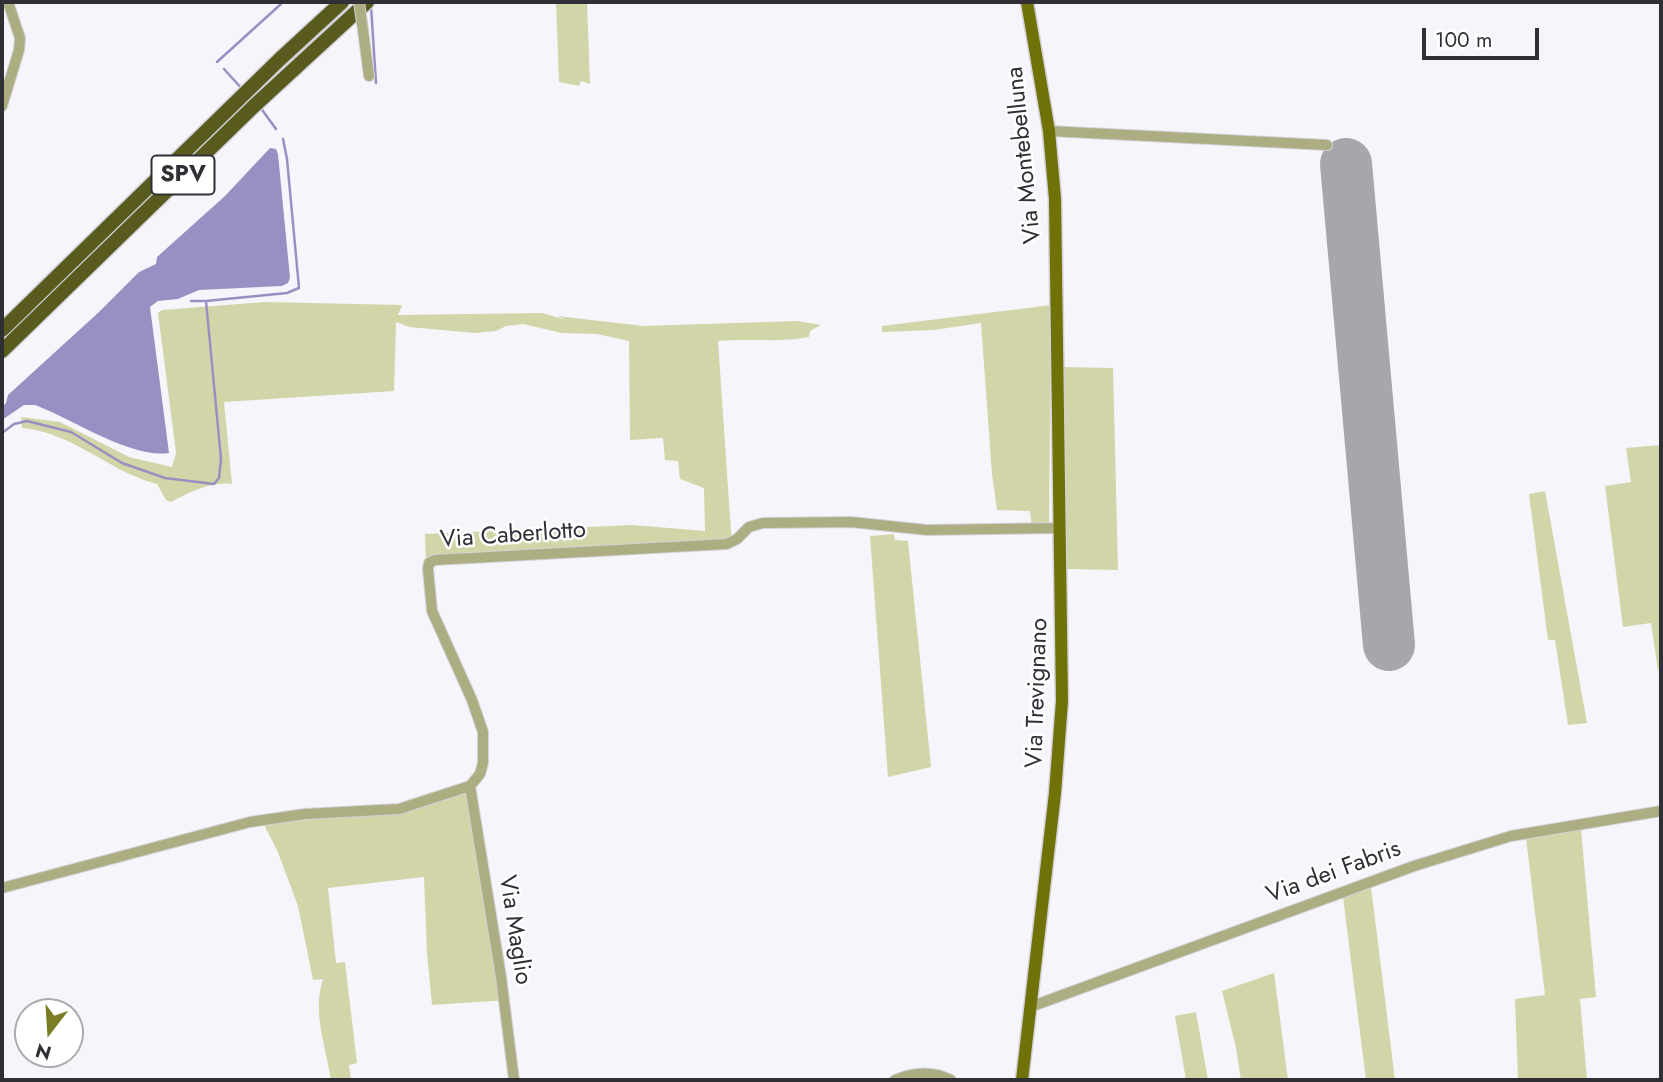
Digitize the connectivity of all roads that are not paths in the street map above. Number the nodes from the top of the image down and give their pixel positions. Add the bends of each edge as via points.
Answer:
1 (8, 2) edge
2 (342, 2) edge
3 (359, 2) edge
4 (367, 2) edge
5 (1027, 2) edge
6 (369, 76) dead end
7 (2, 106) edge
8 (1049, 131) junction
9 (1327, 145) dead end
10 (1057, 304) joint
11 (2, 330) edge
12 (2, 351) edge
13 (1060, 528) junction
14 (470, 786) junction
15 (1661, 811) edge
16 (2, 888) edge
17 (1030, 1007) junction
18 (514, 1080) edge
19 (895, 1080) edge
20 (951, 1080) edge
21 (1022, 1080) edge

1 - 7 street via 20,38
2 - 11 highway, SPV
3 - 6 street, bridge
4 - 12 highway, SPV
5 - 8 main road, Via Montebelluna
8 - 9 street
8 - 10 main road, Via Montebelluna
10 - 13 main road, Via Trevignano
13 - 14 street, Via Caberlotto via 927,530 851,522 763,523 749,527 727,544 435,560 428,569 432,611 483,732 483,763
13 - 17 main road, Via Trevignano via 1060,745
14 - 16 street via 399,809 250,822
14 - 18 street, Via Maglio
15 - 17 street, Via dei Fabris via 1511,836 1414,866
17 - 21 main road, Via Trevignano
19 - 20 street via 919,1073

